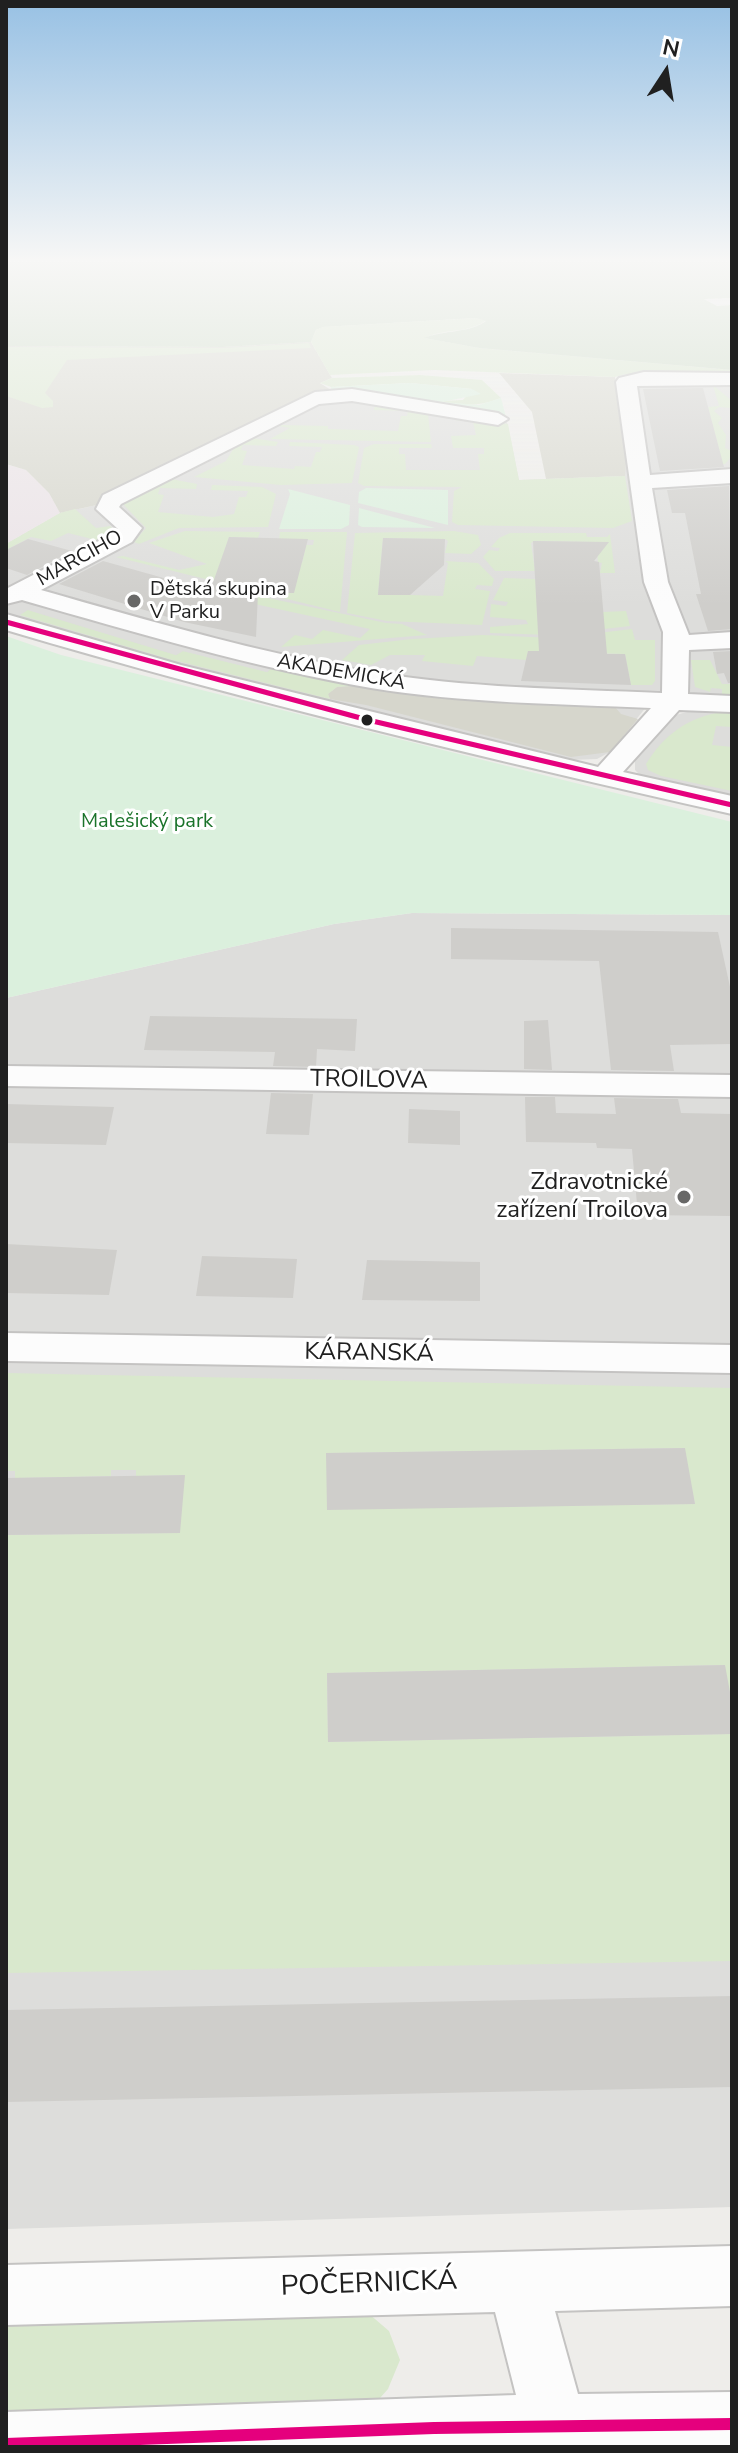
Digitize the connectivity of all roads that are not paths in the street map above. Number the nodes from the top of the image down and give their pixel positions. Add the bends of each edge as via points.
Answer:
1 (732, 379) edge
2 (498, 419) dead end
3 (732, 476) edge
4 (640, 482) junction
5 (13, 595) edge
6 (6, 622) edge
7 (732, 640) edge
8 (677, 643) junction
9 (672, 701) junction
10 (732, 704) edge
11 (604, 777) junction
12 (732, 805) edge
13 (6, 1076) edge
14 (732, 1086) edge
15 (6, 1347) edge
16 (732, 1359) edge
17 (732, 2276) edge
18 (517, 2281) junction
19 (6, 2295) edge
20 (732, 2424) edge
21 (558, 2437) edge
22 (6, 2444) edge

1 - 4 street via 626,382
2 - 5 street, MARCIHO via 352,395 315,398 111,500 107,509 127,524 127,534
3 - 4 street
4 - 8 street via 656,582
5 - 9 street, AKADEMICKÁ via 339,675 484,693
6 - 11 street via 172,671
7 - 8 street
8 - 9 street
9 - 10 street, AKADEMICKÁ
9 - 11 street
11 - 12 street
13 - 14 street, TROILOVA
15 - 16 street, KÁRANSKÁ
17 - 18 street, POČERNICKÁ
18 - 19 street, POČERNICKÁ
18 - 21 street
20 - 21 street
21 - 22 street

